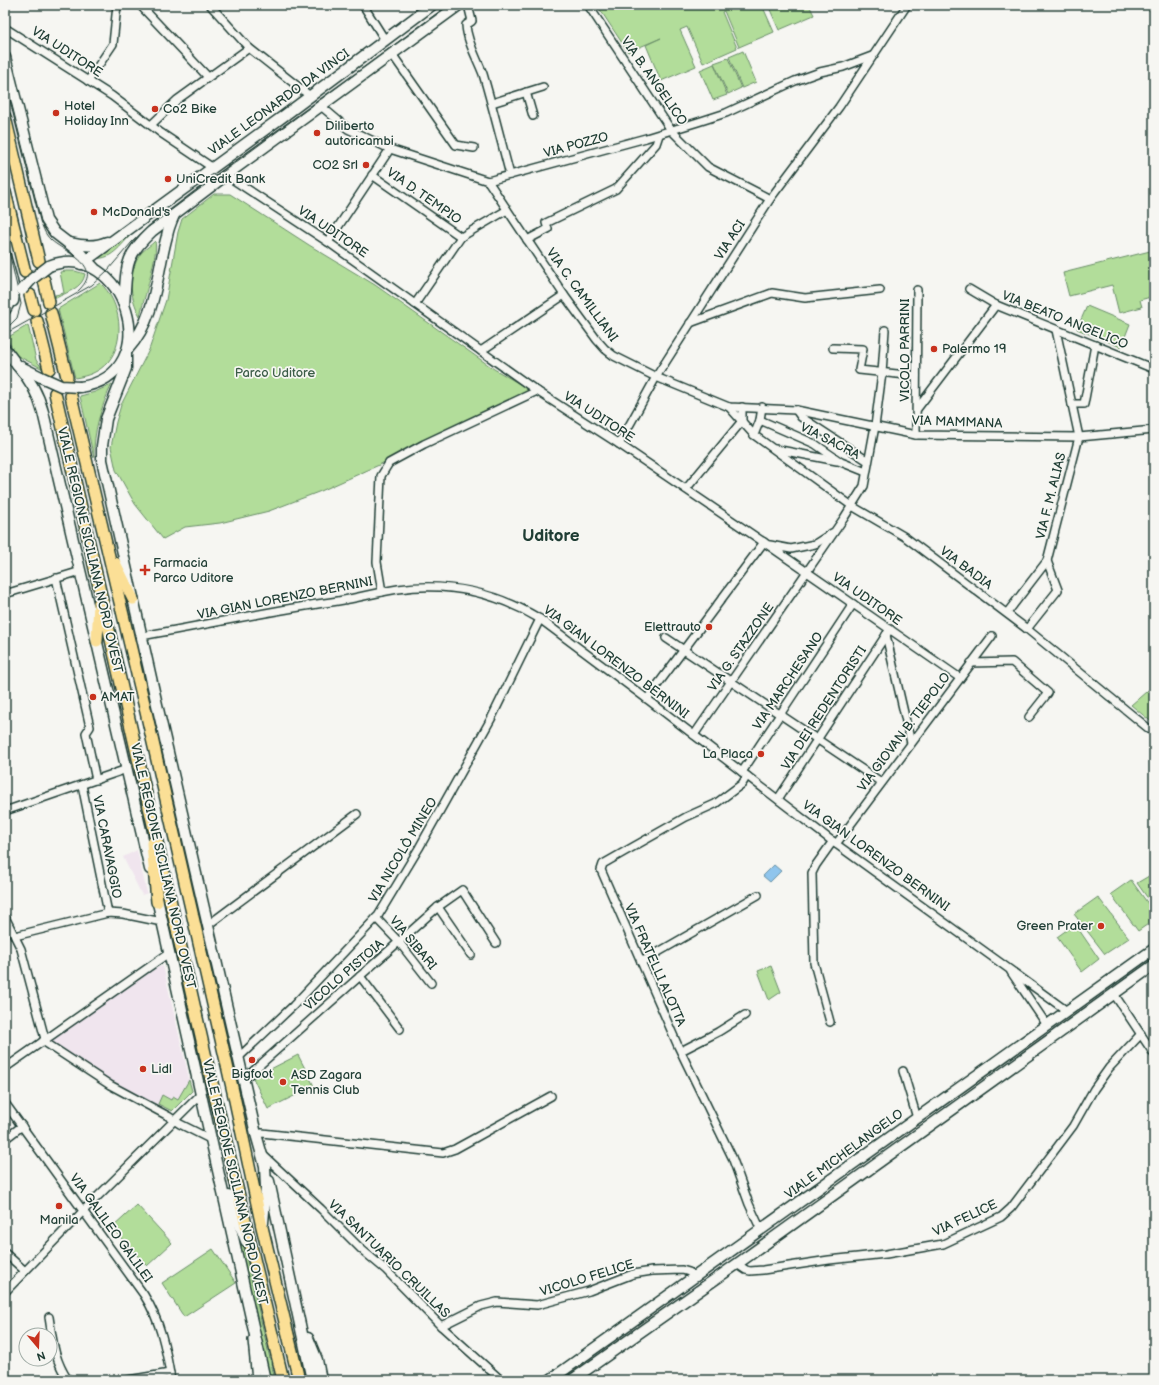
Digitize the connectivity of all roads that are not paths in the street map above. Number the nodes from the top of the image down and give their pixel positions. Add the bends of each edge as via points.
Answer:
1 (117, 5) edge
2 (140, 5) edge
3 (210, 5) edge
4 (363, 5) edge
5 (432, 5) edge
6 (459, 5) edge
7 (468, 5) edge
8 (588, 5) edge
9 (907, 5) edge
10 (5, 28) edge
11 (385, 40) junction
12 (249, 48) junction
13 (392, 54) junction
14 (5, 56) edge
15 (872, 56) junction
16 (208, 77) junction
17 (88, 81) junction
18 (543, 87) dead end
19 (526, 92) junction
20 (310, 96) junction
21 (492, 103) junction
22 (321, 106) junction
23 (533, 116) dead end
24 (5, 117) edge
25 (151, 125) junction
26 (671, 130) junction
27 (658, 135) junction
28 (474, 148) dead end
29 (390, 149) junction
30 (213, 168) junction
31 (226, 175) junction
32 (372, 175) junction
33 (510, 175) junction
34 (488, 181) junction
35 (5, 192) edge
36 (770, 199) junction
37 (507, 210) junction
38 (174, 215) junction
39 (461, 237) junction
40 (115, 239) junction
41 (527, 240) junction
42 (65, 241) junction
43 (328, 242) junction
44 (5, 255) edge
45 (83, 262) junction
46 (44, 264) junction
47 (25, 272) dead end
48 (44, 280) dead end
49 (968, 289) dead end
50 (880, 290) dead end
51 (917, 290) dead end
52 (26, 293) junction
53 (564, 295) junction
54 (124, 304) junction
55 (415, 304) junction
56 (996, 305) junction
57 (8, 306) edge
58 (34, 310) dead end
59 (37, 321) dead end
60 (690, 323) junction
61 (884, 330) dead end
62 (1056, 330) junction
63 (1095, 345) junction
64 (833, 348) dead end
65 (5, 349) edge
66 (127, 351) junction
67 (481, 351) junction
68 (12, 363) edge
69 (1154, 369) edge
70 (45, 373) junction
71 (882, 373) junction
72 (916, 376) junction
73 (67, 377) dead end
74 (656, 377) junction
75 (537, 391) junction
76 (55, 393) dead end
77 (71, 396) dead end
78 (1072, 404) junction
79 (729, 407) junction
80 (742, 407) junction
81 (762, 408) junction
82 (796, 410) junction
83 (916, 410) junction
84 (760, 420) junction
85 (742, 421) junction
86 (875, 426) junction
87 (1154, 430) edge
88 (754, 435) junction
89 (916, 435) junction
90 (1079, 437) junction
91 (619, 444) junction
92 (773, 448) junction
93 (868, 461) junction
94 (841, 462) junction
95 (866, 472) junction
96 (686, 490) junction
97 (852, 506) junction
98 (835, 531) junction
99 (766, 544) junction
100 (107, 546) junction
101 (1047, 561) junction
102 (81, 571) junction
103 (807, 572) junction
104 (56, 578) junction
105 (100, 590) junction
106 (382, 592) junction
107 (5, 594) edge
108 (133, 599) junction
109 (853, 604) junction
110 (1007, 613) junction
111 (540, 619) junction
112 (1027, 629) junction
113 (888, 632) junction
114 (141, 636) junction
115 (992, 636) dead end
116 (666, 638) dead end
117 (97, 641) junction
118 (684, 650) junction
119 (971, 663) junction
120 (960, 678) junction
121 (732, 682) junction
122 (647, 699) junction
123 (780, 714) junction
124 (1029, 718) dead end
125 (1154, 733) edge
126 (694, 735) junction
127 (817, 740) junction
128 (911, 743) junction
129 (127, 769) junction
130 (744, 774) junction
131 (96, 780) junction
132 (881, 782) junction
133 (82, 785) junction
134 (146, 789) junction
135 (778, 799) junction
136 (5, 811) edge
137 (357, 814) dead end
138 (835, 843) junction
139 (758, 895) dead end
140 (157, 902) junction
141 (438, 908) junction
142 (108, 913) junction
143 (5, 917) edge
144 (376, 918) junction
145 (162, 922) junction
146 (208, 925) junction
147 (15, 936) junction
148 (399, 942) junction
149 (496, 943) dead end
150 (1154, 949) edge
151 (169, 953) junction
152 (471, 955) dead end
153 (641, 962) junction
154 (1154, 965) edge
155 (1008, 967) junction
156 (360, 976) junction
157 (431, 983) dead end
158 (1114, 994) junction
159 (213, 1003) junction
160 (1067, 1010) junction
161 (745, 1015) dead end
162 (230, 1022) junction
163 (830, 1022) dead end
164 (1047, 1025) junction
165 (400, 1028) dead end
166 (1141, 1034) junction
167 (44, 1040) junction
168 (681, 1051) junction
169 (1154, 1054) edge
170 (238, 1058) junction
171 (5, 1068) edge
172 (903, 1071) dead end
173 (243, 1080) junction
174 (200, 1094) junction
175 (551, 1096) dead end
176 (5, 1103) edge
177 (916, 1118) junction
178 (174, 1121) junction
179 (22, 1126) junction
180 (925, 1129) junction
181 (256, 1134) junction
182 (5, 1139) edge
183 (210, 1139) junction
184 (262, 1154) junction
185 (214, 1157) junction
186 (265, 1166) junction
187 (83, 1211) junction
188 (262, 1227) junction
189 (761, 1230) junction
190 (5, 1253) edge
191 (737, 1264) junction
192 (25, 1271) junction
193 (241, 1271) junction
194 (258, 1275) junction
195 (695, 1277) junction
196 (5, 1292) edge
197 (299, 1316) junction
198 (49, 1317) dead end
199 (441, 1326) junction
200 (50, 1327) edge
201 (58, 1362) edge
202 (170, 1376) edge
203 (68, 1380) edge
204 (128, 1380) edge
205 (256, 1380) edge
206 (265, 1380) edge
207 (283, 1380) edge
208 (299, 1380) edge
209 (312, 1380) edge
210 (321, 1380) edge
211 (501, 1380) edge
212 (550, 1380) edge
213 (572, 1380) edge

1 - 17 street via 113,44
2 - 16 street
3 - 12 street
4 - 11 street
5 - 11 street, VIALE LEONARDO DA VINCI
6 - 13 street
7 - 21 street via 472,21 466,25 467,33
8 - 26 street, VIA B. ANGELICO
9 - 15 street, VIA ACI
10 - 17 street, VIA UDITORE
11 - 20 street, VIALE LEONARDO DA VINCI
12 - 16 street
12 - 20 street
13 - 22 street
13 - 28 street via 456,145
14 - 42 street via 44,214 51,228
15 - 26 street, VIA POZZO via 800,79 726,113
15 - 36 street, VIA ACI via 839,107
16 - 25 street via 177,100
17 - 25 street, VIA UDITORE
18 - 19 street
19 - 21 street
19 - 23 street
20 - 30 street, VIALE LEONARDO DA VINCI
21 - 33 street
22 - 29 street via 348,129
22 - 31 street
24 - 46 main road
25 - 30 street, VIA UDITORE
26 - 27 street, VIA POZZO
26 - 36 street, VIA B. ANGELICO via 708,167
27 - 33 street, VIA POZZO
27 - 41 street via 656,144 616,189 546,224 548,229
29 - 32 street
29 - 34 street
30 - 40 street, VIALE LEONARDO DA VINCI
31 - 38 street
31 - 43 street, VIA UDITORE
32 - 39 street, VIA D. TEMPIO
32 - 43 street
33 - 34 street, VIA POZZO
34 - 37 street, VIA C. CAMILLIANI
35 - 47 main road
36 - 60 street, VIA ACI
37 - 39 street
37 - 41 street, VIA C. CAMILLIANI
38 - 54 street via 152,231 134,250 127,267
38 - 66 street via 148,316
39 - 55 street
40 - 42 street via 94,245 78,245
40 - 45 street, VIALE LEONARDO DA VINCI
41 - 53 street, VIA C. CAMILLIANI
42 - 45 street via 77,250
43 - 55 street, VIA UDITORE
44 - 57 street via 14,296
45 - 46 street
45 - 54 street via 107,278
46 - 52 street, bridge via 32,279
48 - 73 main road
49 - 56 street, VIA BEATO ANGELICO
50 - 60 street, VICOLO PARRINI via 805,298 772,293
51 - 72 street, VICOLO PARRINI
52 - 57 street
52 - 58 main road
53 - 67 street
53 - 74 street, VIA C. CAMILLIANI via 605,349
54 - 66 street via 129,323
55 - 67 street, VIA UDITORE
56 - 62 street, VIA BEATO ANGELICO
56 - 83 street
59 - 70 main road
60 - 74 street, VIA ACI
61 - 71 street, VIA G. STAZZONE
62 - 63 street, VIA BEATO ANGELICO
62 - 78 street
63 - 69 street, VIA BEATO ANGELICO
63 - 78 street via 1084,404
64 - 71 street via 863,349 859,370
65 - 68 street, VIALE REGIONE SICILIANA NORD OVEST
66 - 70 street, bridge via 121,363 110,374 98,382 80,387 54,384
66 - 108 street via 126,368 106,419 102,460
67 - 75 street, VIA UDITORE
68 - 70 street
68 - 102 street, VIALE REGIONE SICILIANA NORD OVEST via 31,382 40,401
71 - 72 street
71 - 86 street, VIA G. STAZZONE
72 - 83 street, VICOLO PARRINI
74 - 79 street, VIA C. CAMILLIANI
74 - 91 street, VIA ACI
75 - 91 street, VIA UDITORE
75 - 106 street via 389,463 381,476 377,562
76 - 105 main road, VIALE REGIONE SICILIANA NORD OVEST
77 - 100 main road, VIALE REGIONE SICILIANA NORD OVEST
78 - 90 street
79 - 80 street, VIA MAMMANA
79 - 85 street, VIA BADIA
80 - 81 street, VIA MAMMANA
80 - 85 street
81 - 82 street, VIA MAMMANA
81 - 84 street
82 - 86 street, VIA MAMMANA
82 - 93 street via 801,417
83 - 89 street, VICOLO PARRINI
84 - 88 street
84 - 94 street, VIA SACRA via 815,444
85 - 88 street, VIA BADIA
85 - 96 street
86 - 89 street, VIA MAMMANA
86 - 93 street, VIA G. STAZZONE
87 - 90 street, VIA MAMMANA
88 - 92 street, VIA BADIA
89 - 90 street, VIA MAMMANA
90 - 101 street, VIA F. M. ALIAS
91 - 96 street, VIA UDITORE
92 - 94 street
92 - 97 street, VIA BADIA
93 - 95 street, VIA G. STAZZONE
94 - 95 street, VIA SACRA
95 - 97 street, VIA G. STAZZONE via 864,486
96 - 99 street, VIA UDITORE
97 - 98 street, VIA G. STAZZONE
97 - 110 street, VIA BADIA via 905,537
98 - 99 street via 815,544 791,549
98 - 103 street, VIA G. STAZZONE
99 - 103 street, VIA UDITORE
99 - 118 street
100 - 108 main road
100 - 159 main road, VIALE REGIONE SICILIANA NORD OVEST
101 - 110 street, VIA F. M. ALIAS
101 - 112 street via 1058,590
102 - 104 street
102 - 117 street, VIALE REGIONE SICILIANA NORD OVEST
103 - 109 street, VIA UDITORE
103 - 121 street, VIA G. STAZZONE
104 - 107 street
104 - 131 street via 90,727 86,732
105 - 117 main road
105 - 134 main road, VIALE REGIONE SICILIANA NORD OVEST
106 - 111 street, VIA GIAN LORENZO BERNINI via 418,588 455,589 490,596
106 - 114 street, VIA GIAN LORENZO BERNINI
108 - 114 street
109 - 113 street, VIA UDITORE
109 - 123 street, VIA MARCHESANO
110 - 112 street, VIA BADIA
111 - 122 street, VIA GIAN LORENZO BERNINI
111 - 144 street, VIA NICOLÒ MINEO via 491,719 432,826
112 - 125 street, VIA BADIA
113 - 120 street, VIA UDITORE
113 - 127 street, VIA DEI REDENTORISTI
113 - 128 street
114 - 146 street
115 - 119 street, VIA GIOVAN B. TIEPOLO
116 - 118 street
117 - 129 street, VIALE REGIONE SICILIANA NORD OVEST
118 - 121 street
118 - 122 street
119 - 120 street, VIA GIOVAN B. TIEPOLO
119 - 124 street via 1012,662 1048,693
120 - 128 street, VIA GIOVAN B. TIEPOLO
121 - 123 street
121 - 126 street, VIA G. STAZZONE
122 - 126 street, VIA GIAN LORENZO BERNINI
123 - 127 street
123 - 130 street, VIA MARCHESANO
126 - 130 street, VIA GIAN LORENZO BERNINI
127 - 132 street
127 - 135 street, VIA DEI REDENTORISTI
128 - 132 street, VIA GIOVAN B. TIEPOLO
129 - 131 street
129 - 140 street, VIALE REGIONE SICILIANA NORD OVEST
130 - 135 street, VIA GIAN LORENZO BERNINI
130 - 153 street, VIA FRATELLI ALOTTA via 742,784 715,804 686,817 602,866 601,872
131 - 133 street
132 - 138 street, VIA GIOVAN B. TIEPOLO
133 - 136 street
133 - 142 street, VIA CARAVAGGIO
134 - 140 main road
134 - 194 main road, VIALE REGIONE SICILIANA NORD OVEST
135 - 138 street, VIA GIAN LORENZO BERNINI
137 - 146 street
138 - 155 street, VIA GIAN LORENZO BERNINI
138 - 163 street, VIA GIOVAN B. TIEPOLO via 812,873 814,963
139 - 153 street
140 - 145 street, VIALE REGIONE SICILIANA NORD OVEST
141 - 148 street, VICOLO PISTOIA
141 - 149 street, VICOLO PISTOIA via 462,890
141 - 152 street
142 - 145 street
142 - 147 street
143 - 147 street
144 - 148 street, VIA SIBARI
144 - 170 street, VIA NICOLÒ MINEO via 293,1006
145 - 151 street, VIALE REGIONE SICILIANA NORD OVEST
146 - 162 street
147 - 167 street via 21,949
148 - 156 street, VICOLO PISTOIA
148 - 157 street, VIA SIBARI
150 - 160 street, VIALE MICHELANGELO
151 - 167 street
151 - 174 street, VIALE REGIONE SICILIANA NORD OVEST
153 - 168 street, VIA FRATELLI ALOTTA
154 - 158 street, VIALE MICHELANGELO
155 - 160 street, VIA GIAN LORENZO BERNINI
155 - 164 street, VIA GIAN LORENZO BERNINI
156 - 165 street
156 - 173 street, VICOLO PISTOIA
158 - 166 street
158 - 180 street, VIALE MICHELANGELO
159 - 162 street
159 - 188 main road, VIALE REGIONE SICILIANA NORD OVEST
160 - 164 street, VIALE MICHELANGELO
161 - 168 street
162 - 170 street
164 - 177 street, VIALE MICHELANGELO
166 - 169 street
166 - 191 street, VIA FELICE via 1109,1068 1066,1136 1012,1208 1001,1216 943,1244 762,1270 750,1271
167 - 171 street
167 - 178 street via 110,1085
168 - 189 street, VIA FRATELLI ALOTTA via 732,1157
170 - 173 street
172 - 177 street
173 - 181 street
174 - 178 street
174 - 183 street, VIALE REGIONE SICILIANA NORD OVEST
175 - 181 street via 455,1149 443,1153
176 - 179 street, VIA GALILEO GALILEI
177 - 180 street
177 - 189 street, VIALE MICHELANGELO
178 - 183 street
178 - 187 street
179 - 182 street
179 - 187 street, VIA GALILEO GALILEI
180 - 191 street, VIALE MICHELANGELO
181 - 184 street
183 - 185 street, VIALE REGIONE SICILIANA NORD OVEST
184 - 186 street
184 - 199 street, VIA SANTUARIO CRUILLAS via 386,1270
185 - 193 street, VIALE REGIONE SICILIANA NORD OVEST
185 - 194 street
186 - 188 street via 266,1188
186 - 197 street
187 - 192 street
187 - 202 street, VIA GALILEO GALILEI via 152,1307 162,1333
188 - 208 main road, VIALE REGIONE SICILIANA NORD OVEST
189 - 195 street, VIALE MICHELANGELO
190 - 192 street
191 - 213 street, VIALE MICHELANGELO
192 - 196 street
193 - 205 street
193 - 206 street, VIALE REGIONE SICILIANA NORD OVEST
194 - 207 main road, VIALE REGIONE SICILIANA NORD OVEST
195 - 199 street, VICOLO FELICE via 682,1270 633,1274 557,1301 537,1305 497,1302 481,1306
195 - 212 street, VIALE MICHELANGELO
197 - 209 street
197 - 210 street via 317,1360
198 - 200 street
199 - 211 street, VIA SANTUARIO CRUILLAS
201 - 203 street
202 - 204 street

